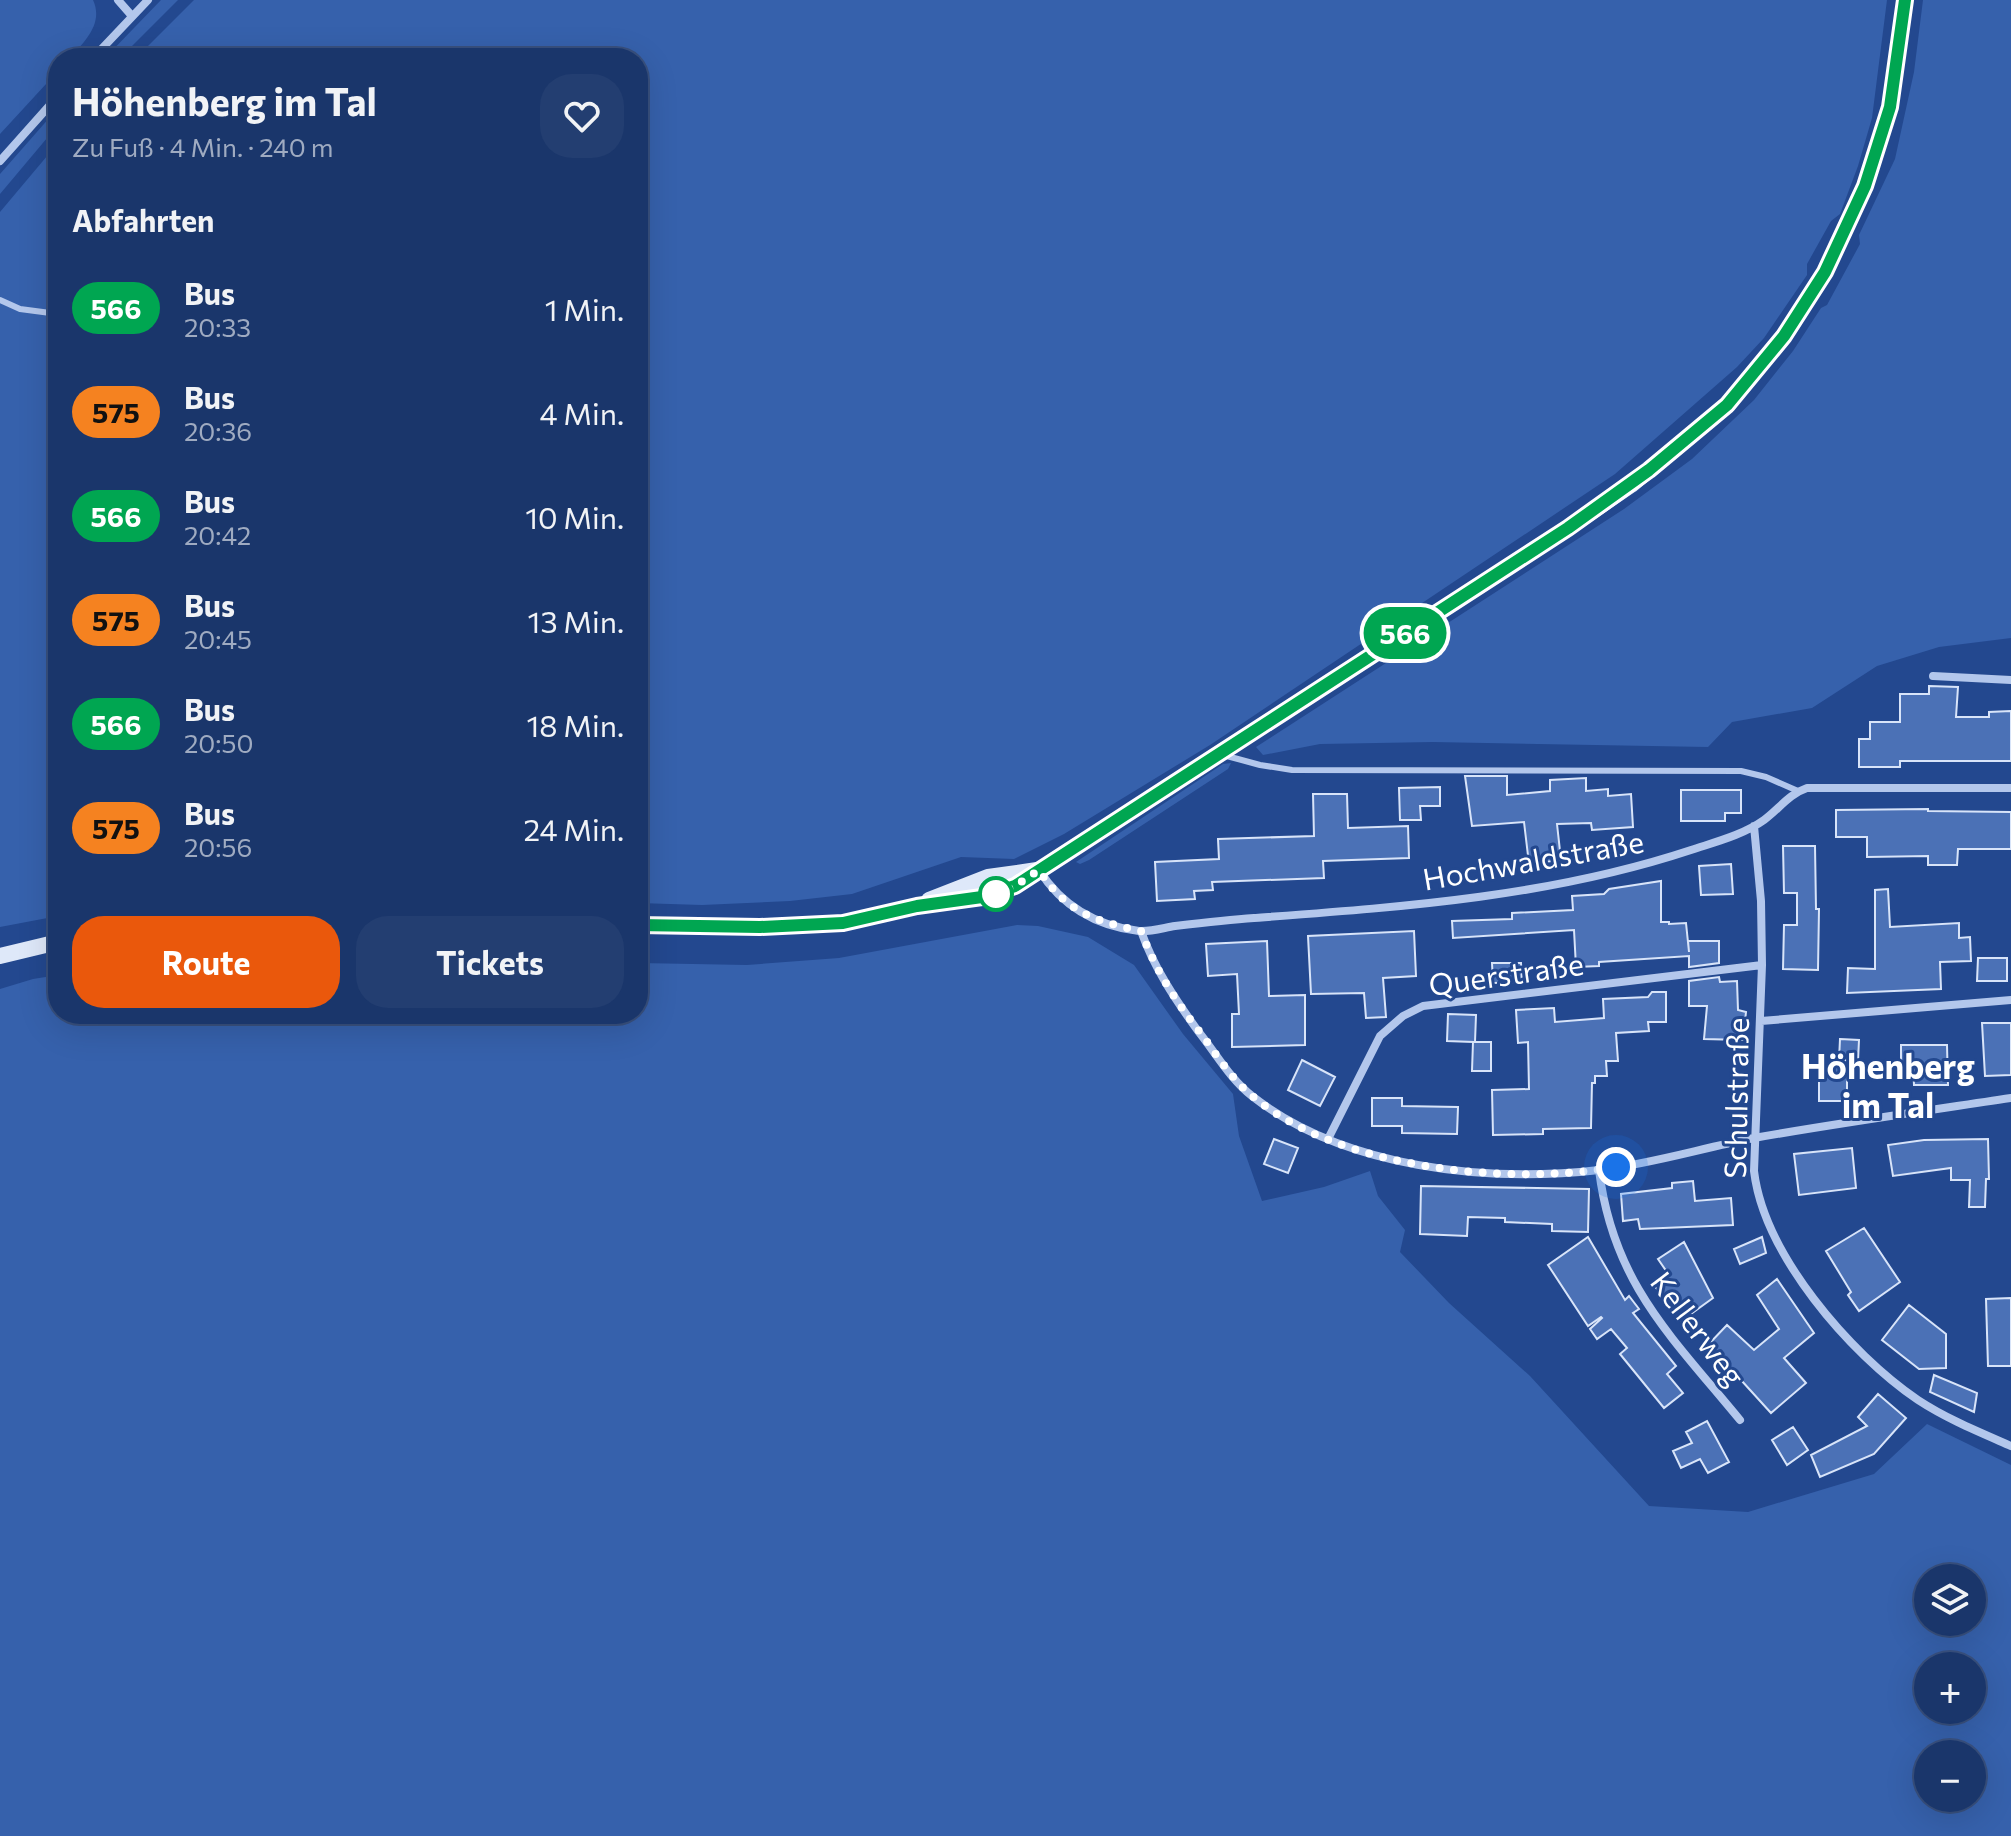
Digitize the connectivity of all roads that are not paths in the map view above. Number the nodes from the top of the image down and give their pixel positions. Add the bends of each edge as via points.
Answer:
1 (118, 0) edge
2 (148, 0) edge
3 (1905, 0) edge
4 (132, 16) junction
5 (102, 48) edge
6 (48, 107) edge
7 (0, 161) edge
8 (0, 300) edge
9 (48, 313) edge
10 (1933, 676) dead end
11 (2011, 680) edge
12 (1220, 754) junction
13 (2011, 788) edge
14 (1798, 791) junction
15 (1754, 826) junction
16 (1039, 870) junction
17 (648, 925) edge
18 (1141, 931) junction
19 (48, 944) edge
20 (0, 956) edge
21 (1762, 965) junction
22 (2011, 1000) edge
23 (1761, 1021) junction
24 (2011, 1098) edge
25 (1754, 1138) junction
26 (1328, 1139) junction
27 (1599, 1170) junction
28 (1740, 1420) dead end
29 (2011, 1446) edge

1 - 4 street
2 - 4 street
3 - 12 main road via 1890,107 1865,186 1825,272 1784,336 1727,405 1631,485
4 - 5 street
6 - 7 street
8 - 9 lane
10 - 11 street
12 - 14 lane via 1292,770 1741,771
12 - 16 main road
13 - 14 street
14 - 15 street, Hochwaldstraße
15 - 18 street, Hochwaldstraße via 1632,869 1529,890
15 - 21 street, Schulstraße
16 - 17 main road via 996,894 870,918 817,925
16 - 18 street via 1074,909
18 - 26 street via 1165,982 1235,1079 1268,1107
19 - 20 main road
21 - 23 street, Schulstraße
21 - 26 street, Querstraße via 1423,1006 1380,1036
22 - 23 street
23 - 25 street, Schulstraße
24 - 25 street
25 - 27 street
25 - 29 street, Schulstraße via 1756,1189 1771,1230 1800,1279 1841,1331 1915,1398
26 - 27 street via 1384,1159 1464,1171
27 - 28 street, Kellerweg via 1608,1222 1633,1283

